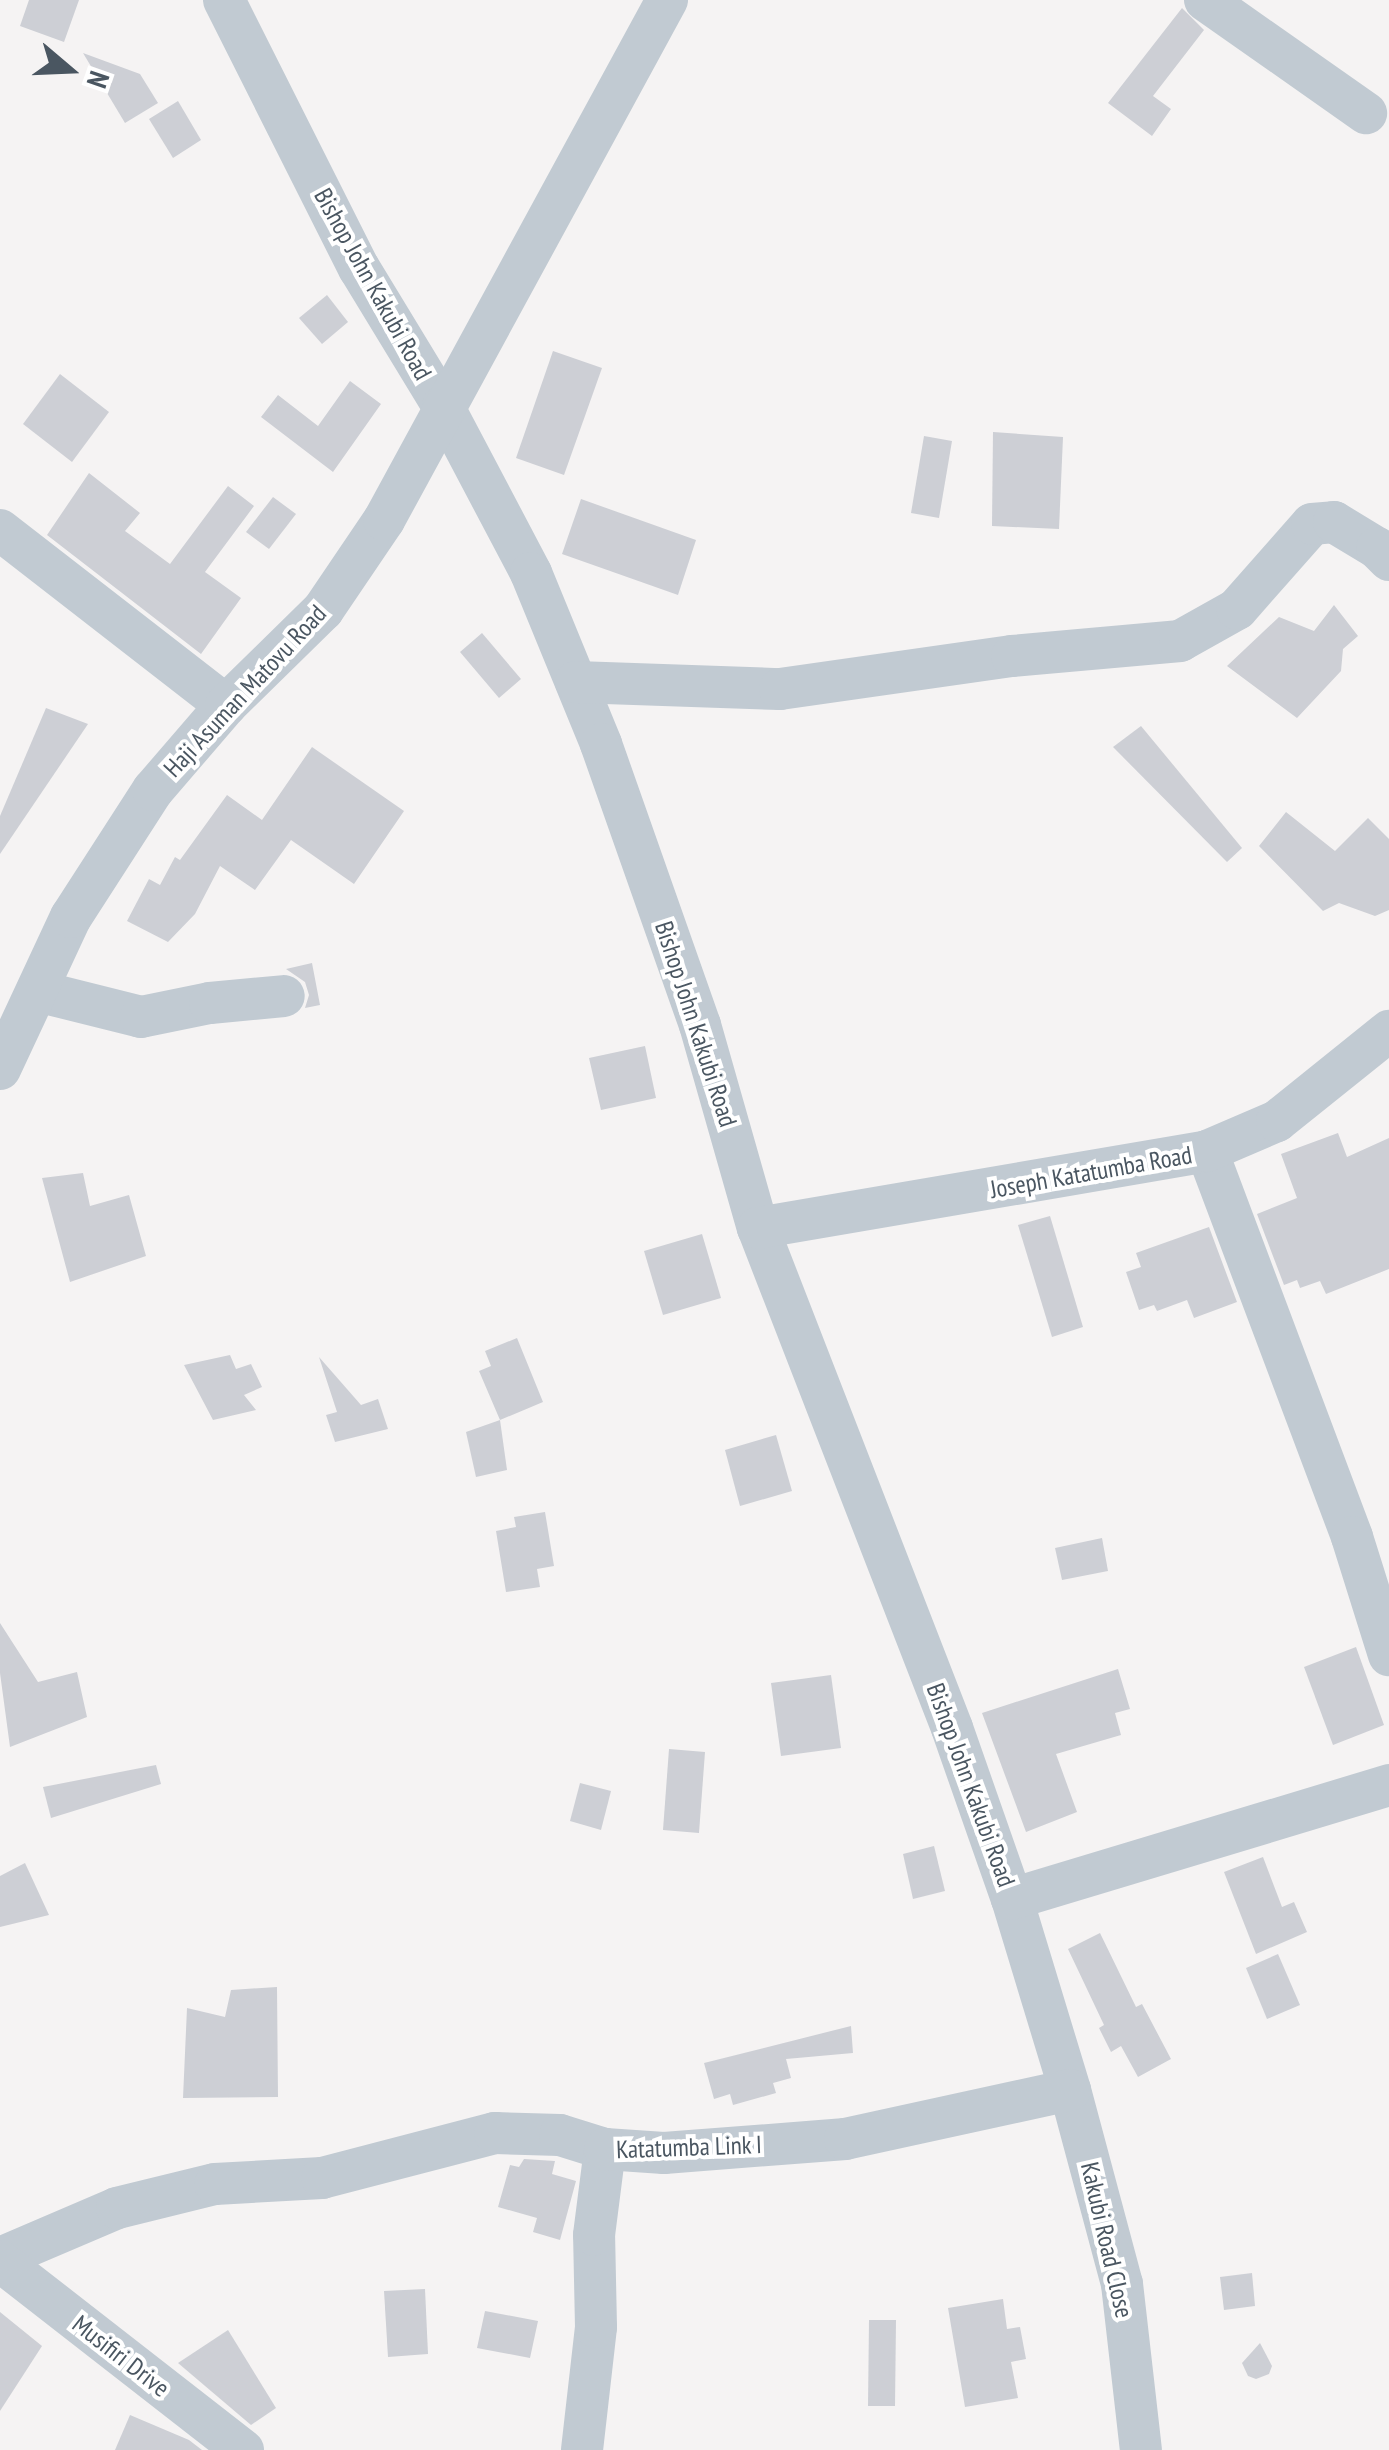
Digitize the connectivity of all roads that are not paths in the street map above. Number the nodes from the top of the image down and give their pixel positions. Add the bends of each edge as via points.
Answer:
1 (224, 0) edge
2 (667, 0) edge
3 (1209, 2) edge
4 (1366, 114) dead end
5 (443, 406) junction
6 (2, 535) edge
7 (1389, 560) edge
8 (576, 682) junction
9 (226, 705) junction
10 (37, 991) junction
11 (284, 996) dead end
12 (1389, 1031) edge
13 (0, 1068) edge
14 (1208, 1151) junction
15 (758, 1228) junction
16 (1389, 1655) edge
17 (1389, 1785) edge
18 (1012, 1899) junction
19 (1070, 2090) junction
20 (605, 2149) junction
21 (0, 2259) edge
22 (243, 2450) edge
23 (582, 2450) edge
24 (1142, 2450) edge

1 - 5 street, Bishop John Kakubi Road via 360,268
2 - 5 street, Haji Asuman Matovu Road
3 - 4 street
5 - 8 street, Bishop John Kakubi Road via 531,573
5 - 9 street, Haji Asuman Matovu Road via 384,520 323,610
6 - 9 street
7 - 8 street via 1334,522 1312,524 1237,609 1180,641 780,689
8 - 15 street, Bishop John Kakubi Road via 700,1024
9 - 10 street, Haji Asuman Matovu Road via 153,790 71,917
10 - 11 street via 141,1017
10 - 13 street, Haji Asuman Matovu Road
12 - 14 street, Joseph Katatumba Road via 1277,1122
14 - 15 street, Joseph Katatumba Road
14 - 16 street
15 - 18 street, Bishop John Kakubi Road
17 - 18 street
18 - 19 street, Bishop John Kakubi Road
19 - 20 street, Katatumba Link I via 845,2139 664,2153
19 - 24 street, Kakubi Road Close via 1122,2284
20 - 21 street via 560,2135 495,2132 322,2178 215,2184 133,2204
20 - 23 street, Katatumba Link I
21 - 22 street, Musifiri Drive

